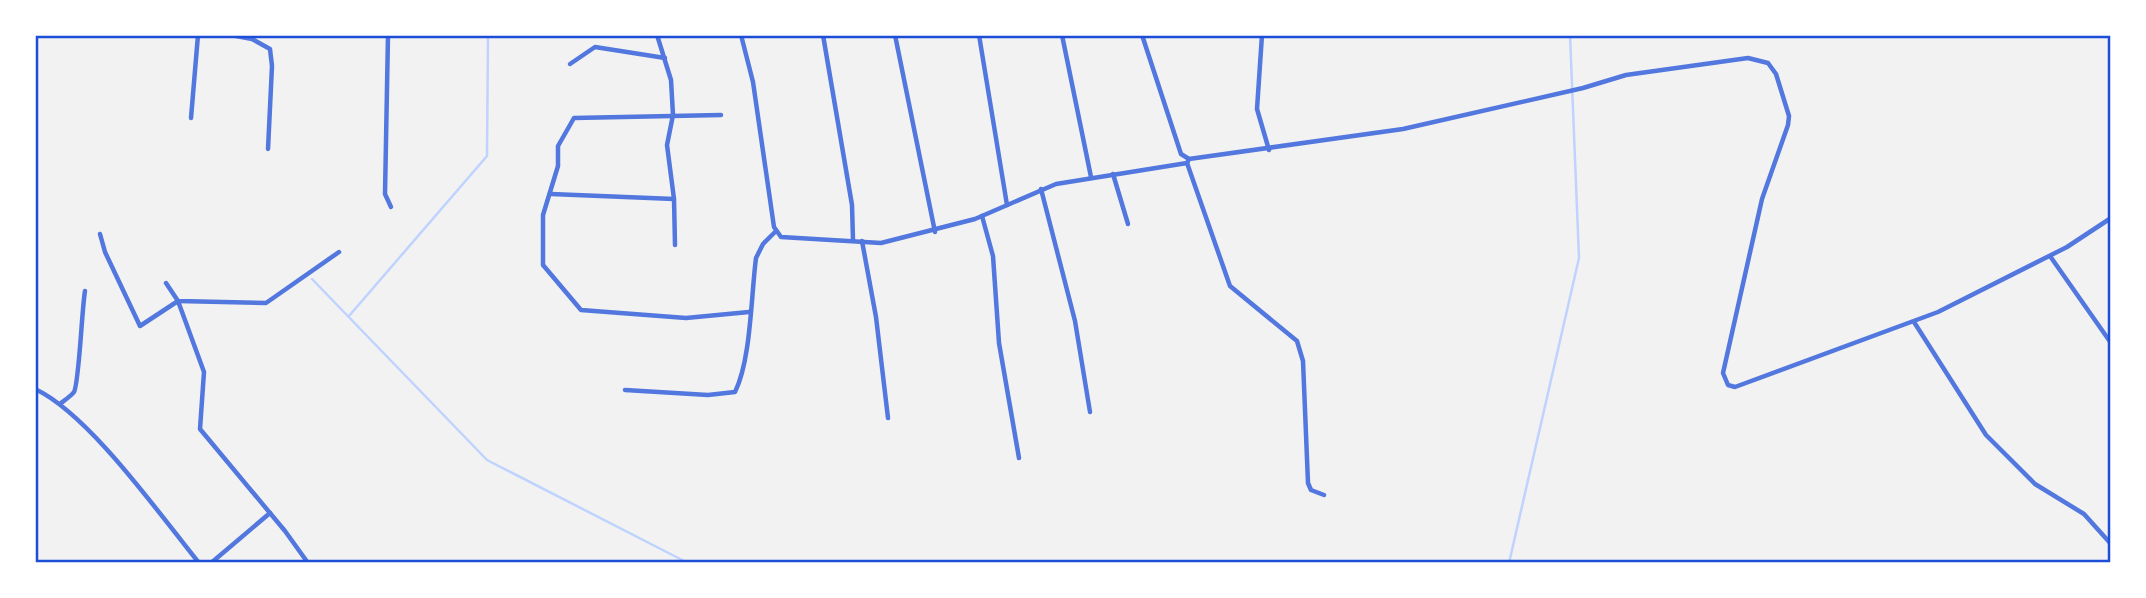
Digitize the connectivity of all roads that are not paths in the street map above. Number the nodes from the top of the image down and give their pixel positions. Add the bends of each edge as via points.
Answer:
1 (198, 35) edge
2 (231, 35) edge
3 (388, 35) edge
4 (657, 35) edge
5 (741, 35) edge
6 (823, 35) edge
7 (895, 35) edge
8 (979, 35) edge
9 (1062, 35) edge
10 (1142, 35) edge
11 (1262, 35) edge
12 (665, 58) junction
13 (570, 64) dead end
14 (673, 115) junction
15 (721, 115) dead end
16 (191, 118) dead end
17 (268, 149) dead end
18 (1269, 150) junction
19 (1188, 161) junction
20 (1113, 174) junction
21 (1091, 177) junction
22 (1041, 189) junction
23 (551, 194) junction
24 (674, 199) junction
25 (1007, 205) junction
26 (391, 207) dead end
27 (982, 216) junction
28 (2111, 218) edge
29 (1128, 223) dead end
30 (775, 232) junction
31 (935, 232) junction
32 (100, 234) dead end
33 (853, 240) junction
34 (863, 241) junction
35 (675, 245) dead end
36 (340, 252) dead end
37 (2050, 256) junction
38 (166, 283) dead end
39 (85, 291) dead end
40 (178, 301) junction
41 (749, 312) junction
42 (1914, 322) junction
43 (2111, 343) edge
44 (35, 389) edge
45 (625, 390) dead end
46 (61, 403) junction
47 (1090, 412) dead end
48 (888, 418) dead end
49 (1019, 458) dead end
50 (1324, 495) dead end
51 (270, 513) junction
52 (2111, 544) edge
53 (199, 563) edge
54 (211, 563) edge
55 (308, 563) edge

1 - 16 street
2 - 17 street via 270,49
3 - 26 street via 385,194
4 - 12 street
5 - 30 street via 753,82
6 - 33 street via 852,205
7 - 31 street
8 - 25 street
9 - 21 street
10 - 19 street via 1181,154
11 - 18 street via 1257,109
12 - 13 street via 595,47
12 - 14 street
14 - 15 street
14 - 23 street via 574,118 558,146
14 - 24 street via 667,145
18 - 19 street
18 - 42 street via 1403,130 1626,75 1689,64 1758,60 1768,63 1776,74 1788,125 1762,199 1724,380 1735,387 1750,383
19 - 20 street
19 - 50 street via 1230,286 1297,341 1303,361 1308,483 1311,490
20 - 21 street
20 - 29 street
21 - 22 street
22 - 25 street
22 - 47 street via 1075,321
23 - 24 street
23 - 41 street via 543,215 543,265 581,310 686,318
24 - 35 street
25 - 27 street
27 - 31 street
27 - 49 street via 993,256 999,343
28 - 37 street
30 - 33 street
30 - 41 street via 756,257
31 - 34 street via 881,243
32 - 40 street via 140,326
33 - 34 street
34 - 48 street
36 - 40 street via 266,303
37 - 42 street
37 - 43 street
38 - 40 street
39 - 46 street via 78,381 74,392
40 - 51 street via 204,372 200,429
41 - 45 street via 746,354 735,392
42 - 52 street via 1986,435 2035,484 2084,514
44 - 46 street
46 - 53 street via 125,471
51 - 54 street
51 - 55 street

